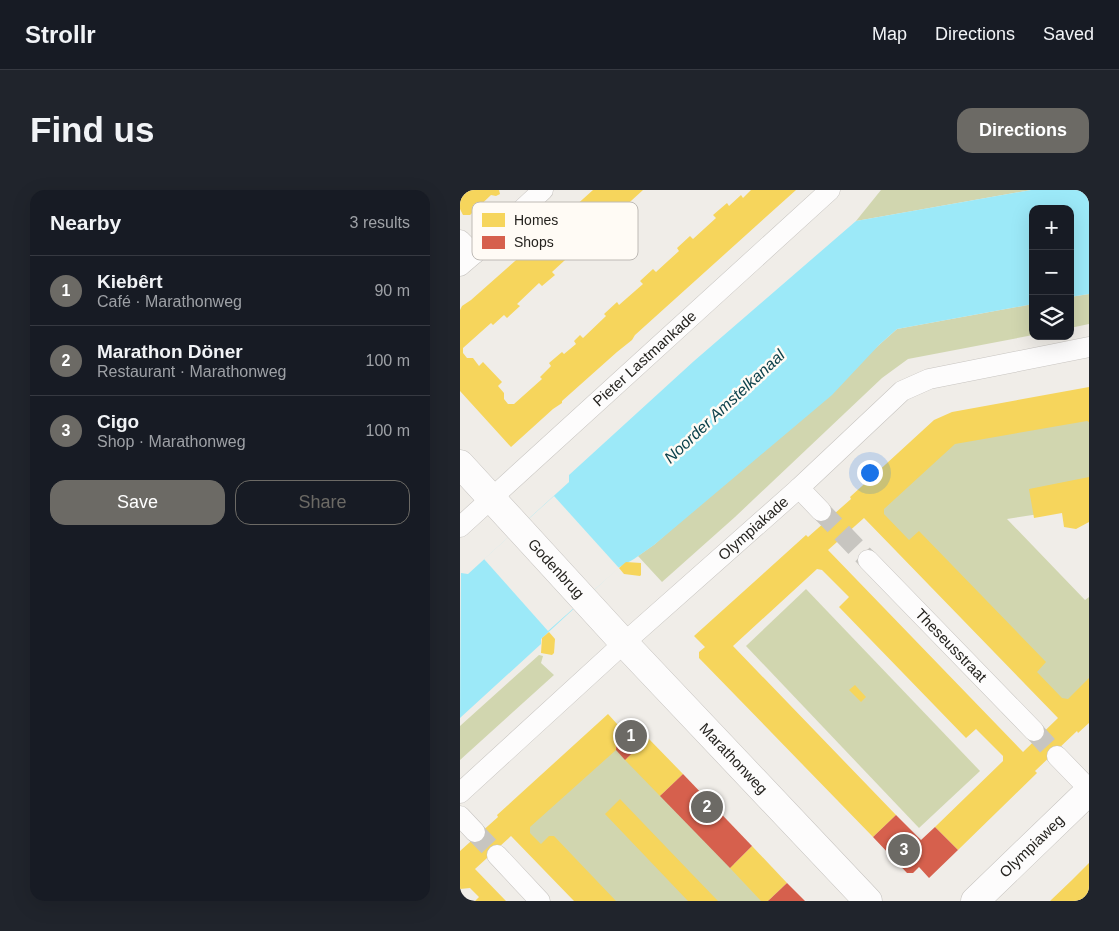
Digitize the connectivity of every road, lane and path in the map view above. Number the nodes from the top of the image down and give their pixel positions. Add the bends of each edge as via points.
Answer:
1 (543, 190) edge
2 (830, 190) edge
3 (530, 202) edge
4 (460, 240) edge
5 (467, 260) edge
6 (1089, 347) edge
7 (460, 464) edge
8 (799, 488) junction
9 (491, 498) junction
10 (821, 511) tunnel mouth
11 (460, 527) edge
12 (868, 560) tunnel mouth
13 (600, 617) joint
14 (624, 643) junction
15 (1034, 731) tunnel mouth
16 (1057, 756) tunnel mouth
17 (1089, 790) edge
18 (460, 793) edge
19 (460, 816) edge
20 (475, 832) tunnel mouth
21 (497, 855) tunnel mouth
22 (540, 901) edge
23 (868, 901) edge
24 (975, 901) edge

1 - 3 street
2 - 9 street, Pieter Lastmankade
4 - 5 street
6 - 8 street, Olympiakade via 929,379 902,391
7 - 9 street, Godenbrug
8 - 10 street
8 - 14 street, Olympiakade
9 - 11 street, Pieter Lastmankade
9 - 13 street, Godenbrug
12 - 15 street, Theseusstraat
13 - 14 street, Marathonweg
14 - 18 street, Olympiakade
14 - 23 street, Marathonweg
16 - 17 street
17 - 24 street, Olympiaweg
19 - 20 street
21 - 22 street

